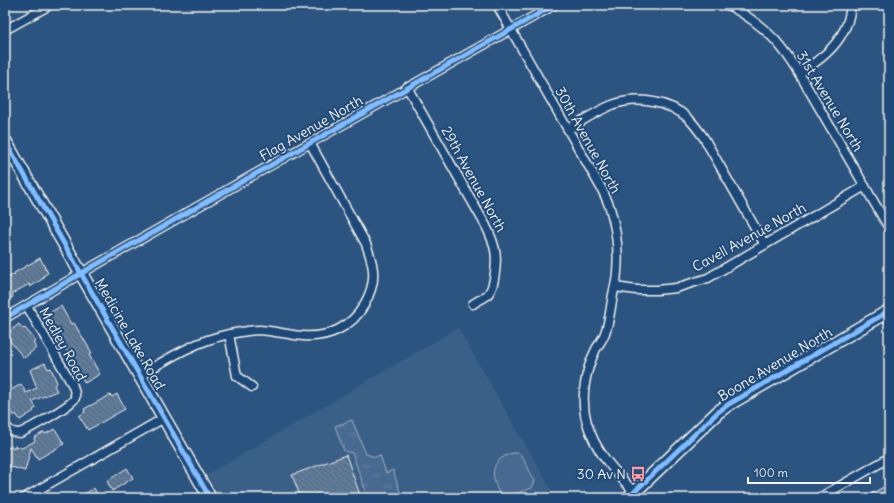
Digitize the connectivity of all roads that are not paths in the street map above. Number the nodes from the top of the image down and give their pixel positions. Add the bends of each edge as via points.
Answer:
1 (50, 5) edge
2 (497, 5) edge
3 (554, 5) edge
4 (728, 5) edge
5 (851, 5) edge
6 (511, 29) junction
7 (5, 30) edge
8 (799, 73) junction
9 (408, 87) junction
10 (568, 129) junction
11 (5, 141) edge
12 (310, 143) junction
13 (865, 186) junction
14 (889, 228) edge
15 (765, 244) junction
16 (81, 274) junction
17 (615, 287) junction
18 (473, 304) dead end
19 (27, 306) junction
20 (889, 311) edge
21 (5, 318) edge
22 (229, 334) junction
23 (139, 376) junction
24 (252, 387) dead end
25 (164, 418) junction
26 (5, 425) edge
27 (889, 458) edge
28 (632, 495) edge
29 (24, 498) edge
30 (210, 498) edge
31 (819, 498) edge

1 - 7 street
2 - 6 street, 30th Avenue North
3 - 6 street, Flag Avenue North
4 - 8 street, 31st Avenue North via 775,39
5 - 8 street via 844,32 825,54
6 - 9 street, Flag Avenue North
6 - 10 street, 30th Avenue North
8 - 13 street, 31st Avenue North
9 - 12 street, Flag Avenue North
9 - 18 street, 29th Avenue North via 493,239 496,267 493,285 487,295
10 - 15 street via 612,105 627,101 660,103 674,109 688,118 704,138
10 - 17 street, 30th Avenue North via 610,207 618,253
11 - 16 street, Medicine Lake Road
12 - 16 street, Flag Avenue North
12 - 22 street via 372,259 373,287 368,299 352,321 332,333 304,337 260,330
13 - 14 street, 31st Avenue North
13 - 15 street, Cavell Avenue North
15 - 17 street, Cavell Avenue North via 708,278 694,283 657,290
16 - 19 street, Flag Avenue North
16 - 23 street, Medicine Lake Road
17 - 28 street, 30th Avenue North via 605,334 588,366 584,404 587,422 596,446
19 - 21 street, Flag Avenue North
19 - 26 street, Medley Road via 73,386 75,398 59,411 20,433 14,433
20 - 28 street, Boone Avenue North via 729,404
22 - 23 street via 203,341
22 - 24 street via 237,376
23 - 25 street, Medicine Lake Road
25 - 29 street
25 - 30 street, Medicine Lake Road
27 - 31 street

